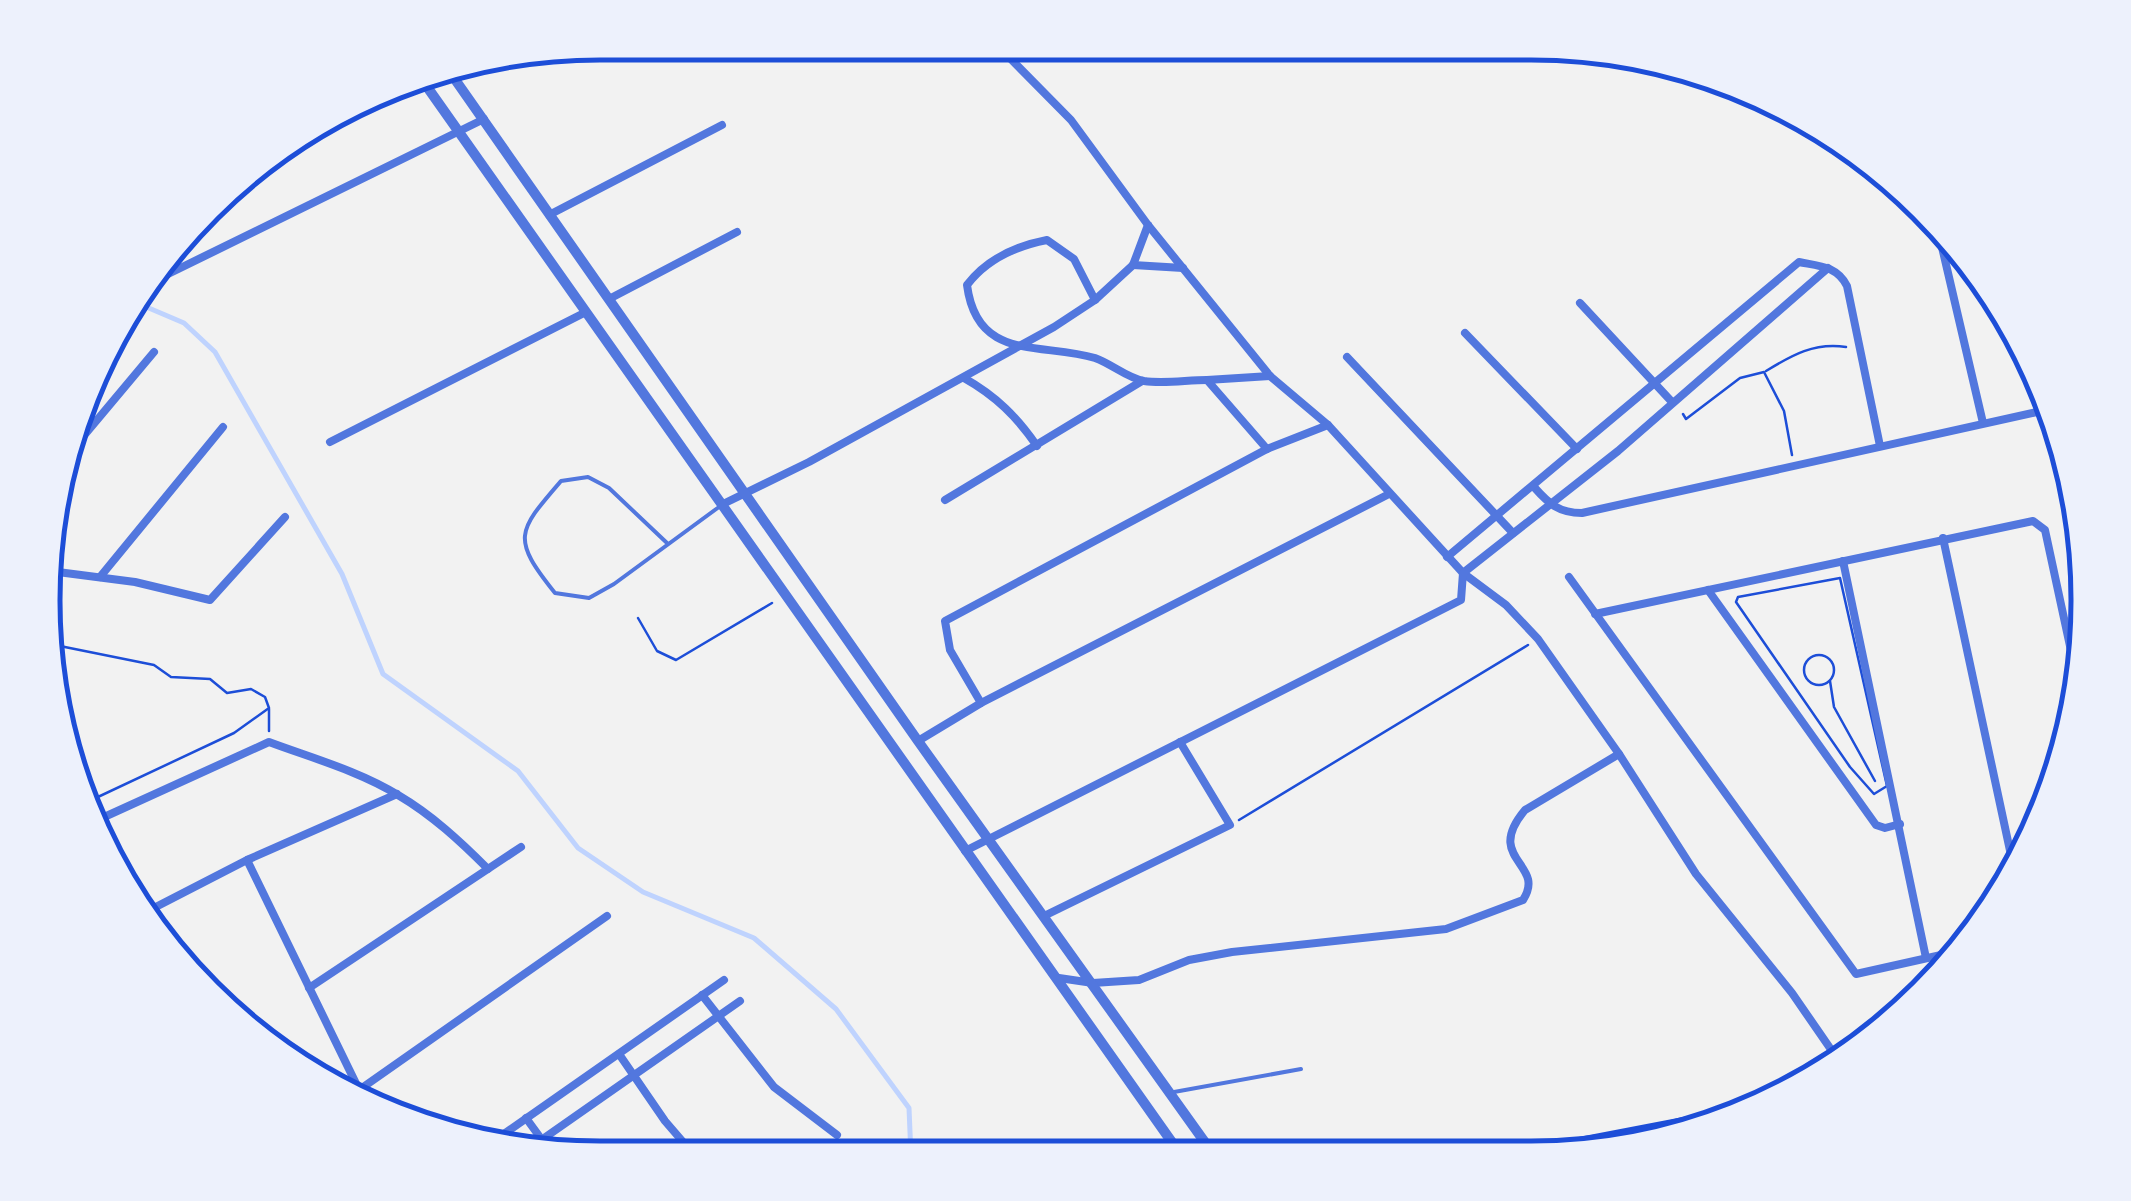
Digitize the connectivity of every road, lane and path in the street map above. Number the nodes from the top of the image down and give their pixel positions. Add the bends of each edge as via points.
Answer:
1 (1012, 60) edge
2 (455, 80) edge
3 (428, 89) edge
4 (484, 119) junction
5 (722, 125) dead end
6 (459, 131) junction
7 (549, 215) junction
8 (1148, 224) junction
9 (737, 232) dead end
10 (1943, 251) edge
11 (1133, 266) junction
12 (1185, 268) junction
13 (1828, 268) junction
14 (171, 273) edge
15 (609, 299) junction
16 (1095, 300) junction
17 (1580, 303) dead end
18 (586, 312) junction
19 (1465, 333) dead end
20 (1013, 347) junction
21 (1860, 349) junction
22 (154, 352) dead end
23 (1348, 357) dead end
24 (1764, 372) junction
25 (1270, 376) junction
26 (964, 378) junction
27 (1207, 380) junction
28 (1142, 381) junction
29 (1655, 383) junction
30 (1672, 402) junction
31 (2037, 412) edge
32 (1983, 423) junction
33 (1328, 425) junction
34 (223, 427) dead end
35 (88, 431) edge
36 (330, 442) dead end
37 (1037, 446) junction
38 (1880, 446) junction
39 (1577, 448) junction
40 (1267, 449) junction
41 (1791, 453) dead end
42 (1534, 487) junction
43 (745, 491) junction
44 (1388, 494) junction
45 (944, 500) dead end
46 (723, 504) junction
47 (1550, 505) junction
48 (1498, 515) junction
49 (285, 517) dead end
50 (1514, 534) junction
51 (1943, 538) junction
52 (667, 543) junction
53 (1447, 556) junction
54 (1843, 560) junction
55 (61, 572) edge
56 (1463, 574) junction
57 (100, 577) junction
58 (1569, 577) dead end
59 (1708, 590) junction
60 (786, 594) junction
61 (1595, 614) junction
62 (638, 618) dead end
63 (1538, 639) junction
64 (2069, 643) edge
65 (62, 646) edge
66 (1830, 681) junction
67 (982, 703) junction
68 (268, 708) junction
69 (918, 741) junction
70 (269, 742) junction
71 (1180, 742) junction
72 (1618, 754) junction
73 (1880, 791) junction
74 (397, 794) junction
75 (97, 797) edge
76 (105, 816) edge
77 (1900, 824) junction
78 (1230, 825) junction
79 (989, 838) junction
80 (521, 847) dead end
81 (2010, 850) edge
82 (965, 852) junction
83 (247, 860) junction
84 (488, 868) junction
85 (155, 907) edge
86 (607, 916) dead end
87 (1044, 916) junction
88 (1938, 955) edge
89 (1926, 958) junction
90 (1059, 978) junction
91 (724, 980) dead end
92 (1093, 983) junction
93 (309, 988) junction
94 (702, 996) junction
95 (740, 1001) dead end
96 (718, 1017) junction
97 (1831, 1050) edge
98 (619, 1054) junction
99 (1301, 1069) dead end
100 (635, 1076) junction
101 (356, 1083) edge
102 (365, 1087) edge
103 (1170, 1092) junction
104 (526, 1118) junction
105 (506, 1133) edge
106 (837, 1136) dead end
107 (540, 1137) edge
108 (545, 1138) edge
109 (682, 1141) edge
110 (1171, 1141) edge
111 (1204, 1141) edge

1 - 8 street via 1071,120
2 - 4 street
3 - 6 street
4 - 6 street
4 - 7 street
5 - 7 street
6 - 14 street
6 - 18 street
7 - 15 street
8 - 11 street
8 - 12 street
9 - 15 street
10 - 32 street
11 - 12 street
11 - 16 street
12 - 25 street
13 - 21 street via 1847,286
13 - 29 street via 1799,262
13 - 30 street
15 - 43 street
16 - 20 street
16 - 20 street via 1074,259 1046,240 980,268 968,285 970,306 982,325
17 - 29 street
18 - 36 street
18 - 46 street
19 - 39 street
20 - 26 street
20 - 28 street via 1096,359
21 - 24 path via 1827,344
21 - 38 street
22 - 35 street
23 - 48 street
24 - 30 path via 1740,378 1686,419
24 - 41 path via 1784,411
25 - 27 street
25 - 33 street
26 - 37 street via 1018,418
26 - 43 street
27 - 28 street
27 - 40 street
28 - 37 street
29 - 30 street
29 - 39 street
30 - 47 street
31 - 32 street
32 - 38 street
33 - 40 street
33 - 44 street
34 - 57 street
37 - 45 street
38 - 47 street via 1582,513
39 - 42 street
40 - 67 street via 945,621 950,650
42 - 47 street
42 - 48 street
43 - 46 street
43 - 69 street
44 - 53 street
44 - 67 street
46 - 52 lane
46 - 60 street
47 - 50 street
48 - 50 street
48 - 53 street
49 - 57 street via 210,600
50 - 56 street
51 - 54 street
51 - 64 street via 2040,524
51 - 81 street
52 - 52 lane via 590,598 556,593 529,561 524,544 527,521 561,481 588,477 609,488
53 - 56 street
54 - 59 street
54 - 77 street
55 - 57 street
56 - 63 street
56 - 71 street via 1461,600
58 - 61 street
59 - 61 street
59 - 77 street via 1876,825
60 - 62 path via 676,660 657,651
60 - 82 street
61 - 89 street via 1856,974
63 - 72 street
63 - 78 path
65 - 68 path via 154,665 171,677 210,679 227,693 252,689 266,697
66 - 66 path via 1829,658 1819,654 1806,662 1808,681
66 - 73 path via 1834,707
67 - 69 street
68 - 70 path
68 - 75 path via 234,733
69 - 79 street
70 - 74 street
70 - 76 street
71 - 78 street
71 - 79 street
72 - 92 street via 1524,810 1513,824 1511,851 1530,879 1523,900 1446,929 1232,952 1139,980
72 - 97 street via 1696,874
73 - 73 path via 1874,794 1850,768 1748,622 1738,597 1840,578 1886,786
74 - 83 street
74 - 84 street
77 - 89 street
78 - 87 street
79 - 82 street
79 - 87 street
80 - 84 street
82 - 90 street
83 - 85 street
83 - 93 street
84 - 93 street
86 - 102 street
87 - 92 street
88 - 89 street
90 - 92 street
90 - 110 street
91 - 94 street
92 - 103 street
93 - 101 street
94 - 96 street
94 - 98 street
95 - 96 street
96 - 100 street
96 - 106 street via 774,1086
98 - 100 street
98 - 104 street
99 - 103 lane
100 - 108 street
100 - 109 street
103 - 111 street
104 - 105 street
104 - 107 street

